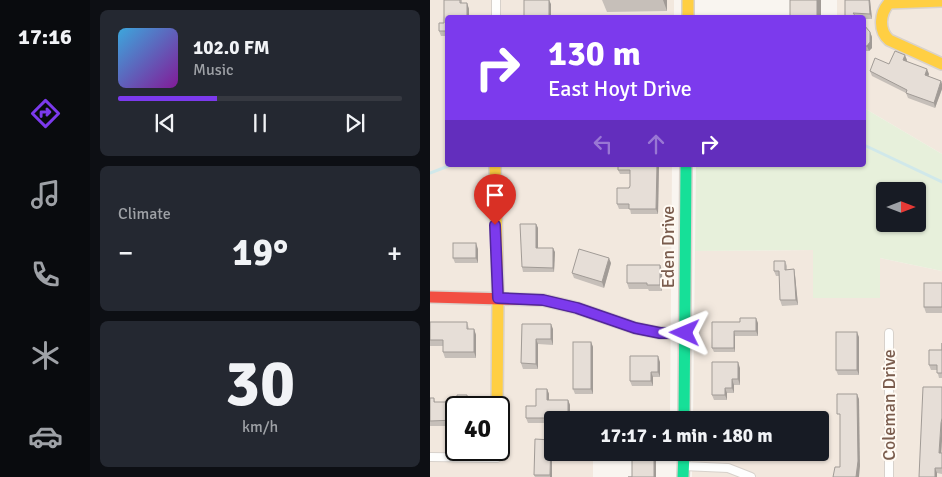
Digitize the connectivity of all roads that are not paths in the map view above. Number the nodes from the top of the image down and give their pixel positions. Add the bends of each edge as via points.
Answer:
1 (496, 0) edge
2 (688, 0) edge
3 (942, 1) edge
4 (496, 15) edge
5 (688, 15) edge
6 (942, 64) edge
7 (495, 167) edge
8 (686, 167) edge
9 (430, 297) edge
10 (498, 298) junction
11 (685, 333) junction
12 (889, 333) dead end
13 (497, 396) edge
14 (684, 411) edge
15 (430, 457) edge
16 (445, 457) edge
17 (683, 472) edge
18 (751, 477) edge
19 (889, 477) edge

1 - 4 street
2 - 5 street
3 - 6 street via 891,2 884,7 882,21 882,32 886,38
7 - 10 street
8 - 11 street, Eden Drive
9 - 10 street
10 - 11 street via 543,300 635,328
10 - 13 street
11 - 14 street, Eden Drive
12 - 19 street, Coleman Drive
15 - 16 street
17 - 18 street via 732,469

